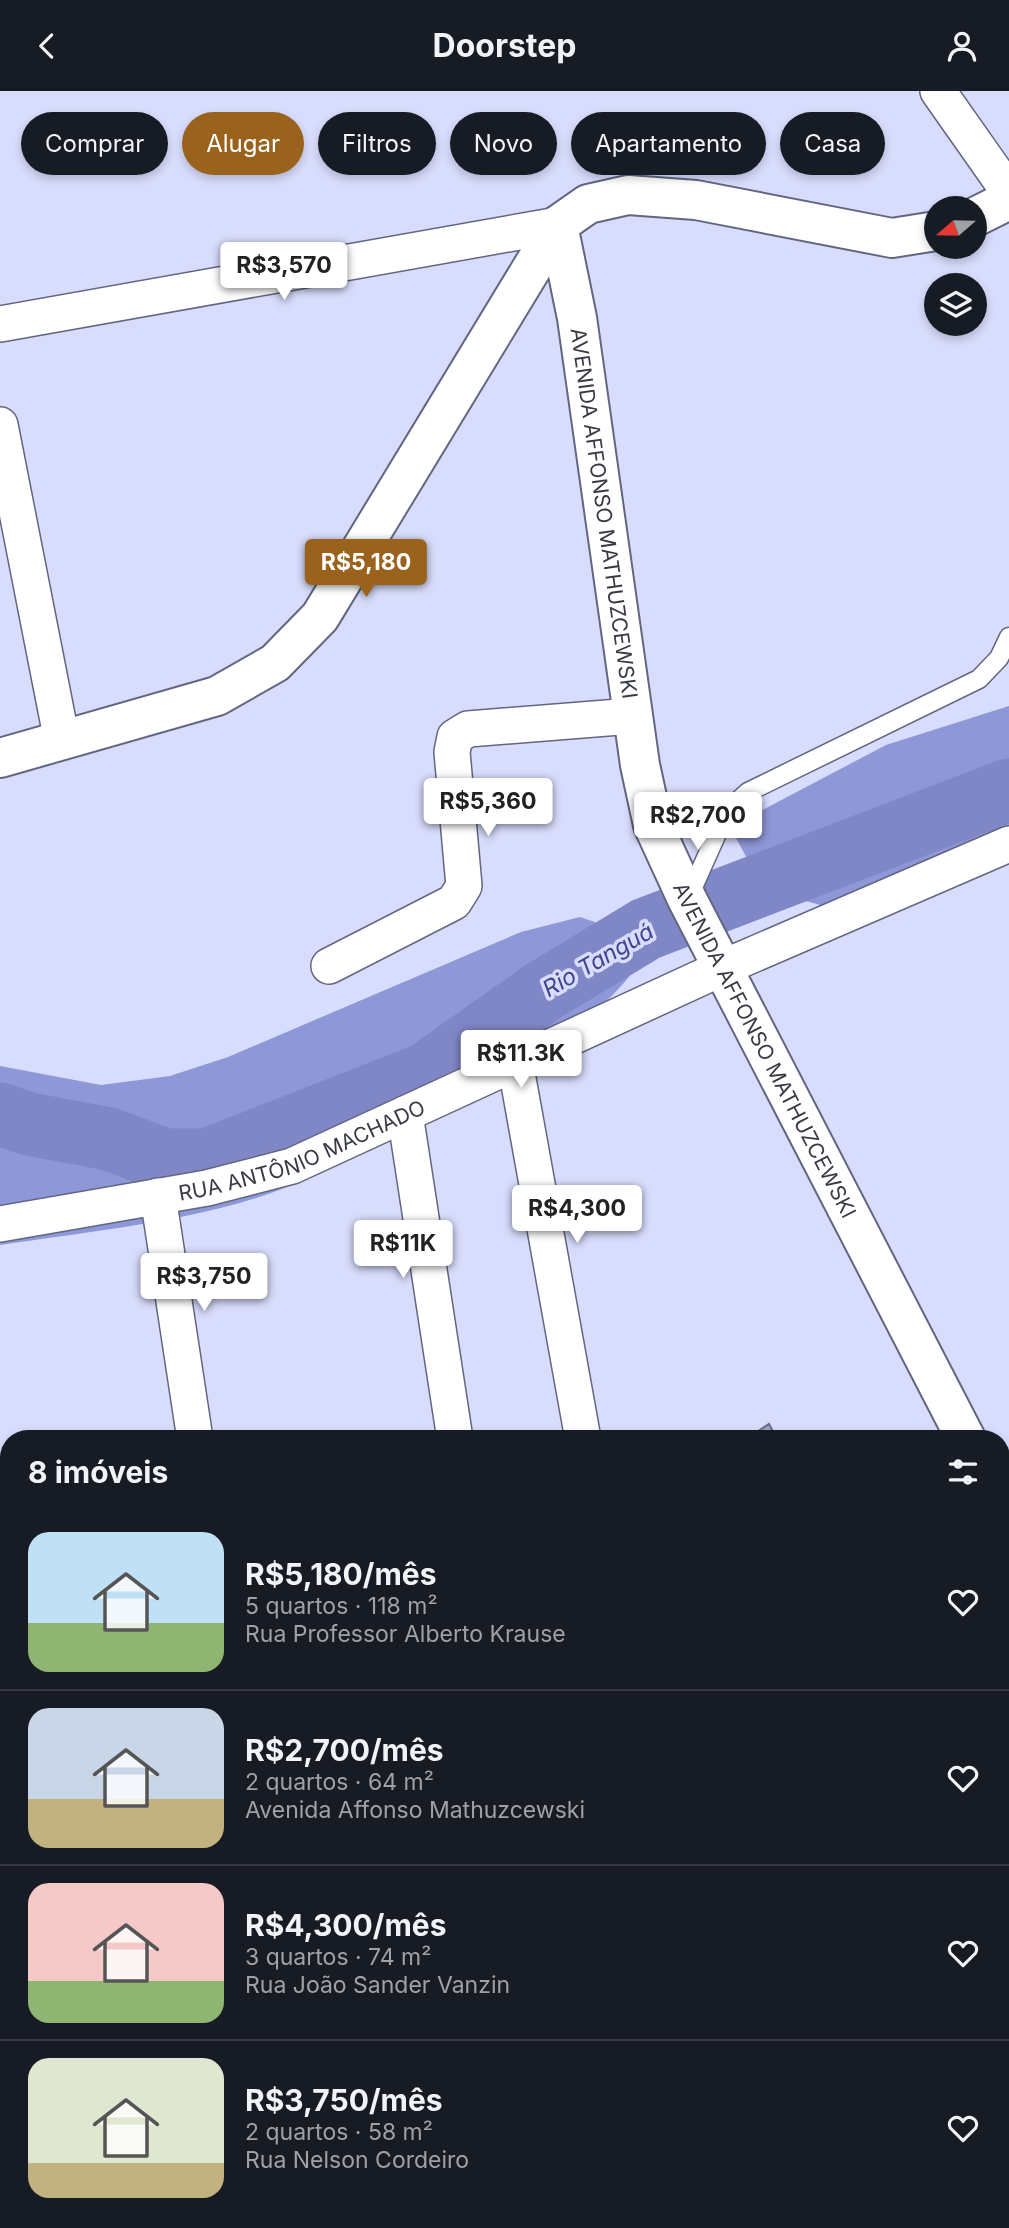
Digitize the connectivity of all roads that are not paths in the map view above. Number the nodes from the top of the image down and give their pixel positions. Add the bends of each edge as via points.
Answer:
1 (938, 91) edge
2 (1009, 192) edge
3 (1009, 200) edge
4 (987, 211) edge
5 (558, 225) junction
6 (924, 233) edge
7 (0, 324) edge
8 (0, 425) edge
9 (1009, 637) edge
10 (632, 716) junction
11 (62, 741) junction
12 (0, 758) edge
13 (1006, 852) edge
14 (687, 899) junction
15 (329, 966) dead end
16 (722, 968) junction
17 (515, 1062) junction
18 (405, 1114) junction
19 (158, 1196) junction
20 (0, 1224) edge
21 (194, 1430) edge
22 (454, 1430) edge
23 (581, 1430) edge
24 (961, 1430) edge

1 - 2 street
3 - 4 street
5 - 6 street via 588,204 628,195 696,200 892,238
5 - 7 street
5 - 10 street, AVENIDA AFFONSO MATHUZCEWSKI via 577,318
5 - 11 street via 320,617 275,663 217,695
8 - 11 street
9 - 14 lane via 999,658 979,679 748,792 727,811
10 - 14 street, AVENIDA AFFONSO MATHUZCEWSKI via 653,825
10 - 15 street via 468,729 455,737 452,752 464,886 454,902
11 - 12 street
13 - 16 street, RUA ANTÔNIO MACHADO
14 - 16 street, AVENIDA AFFONSO MATHUZCEWSKI
16 - 17 street, RUA ANTÔNIO MACHADO
16 - 24 street, AVENIDA AFFONSO MATHUZCEWSKI
17 - 18 street, RUA ANTÔNIO MACHADO
17 - 23 street
18 - 19 street, RUA ANTÔNIO MACHADO via 292,1166
18 - 22 street
19 - 20 street, RUA ANTÔNIO MACHADO
19 - 21 street

